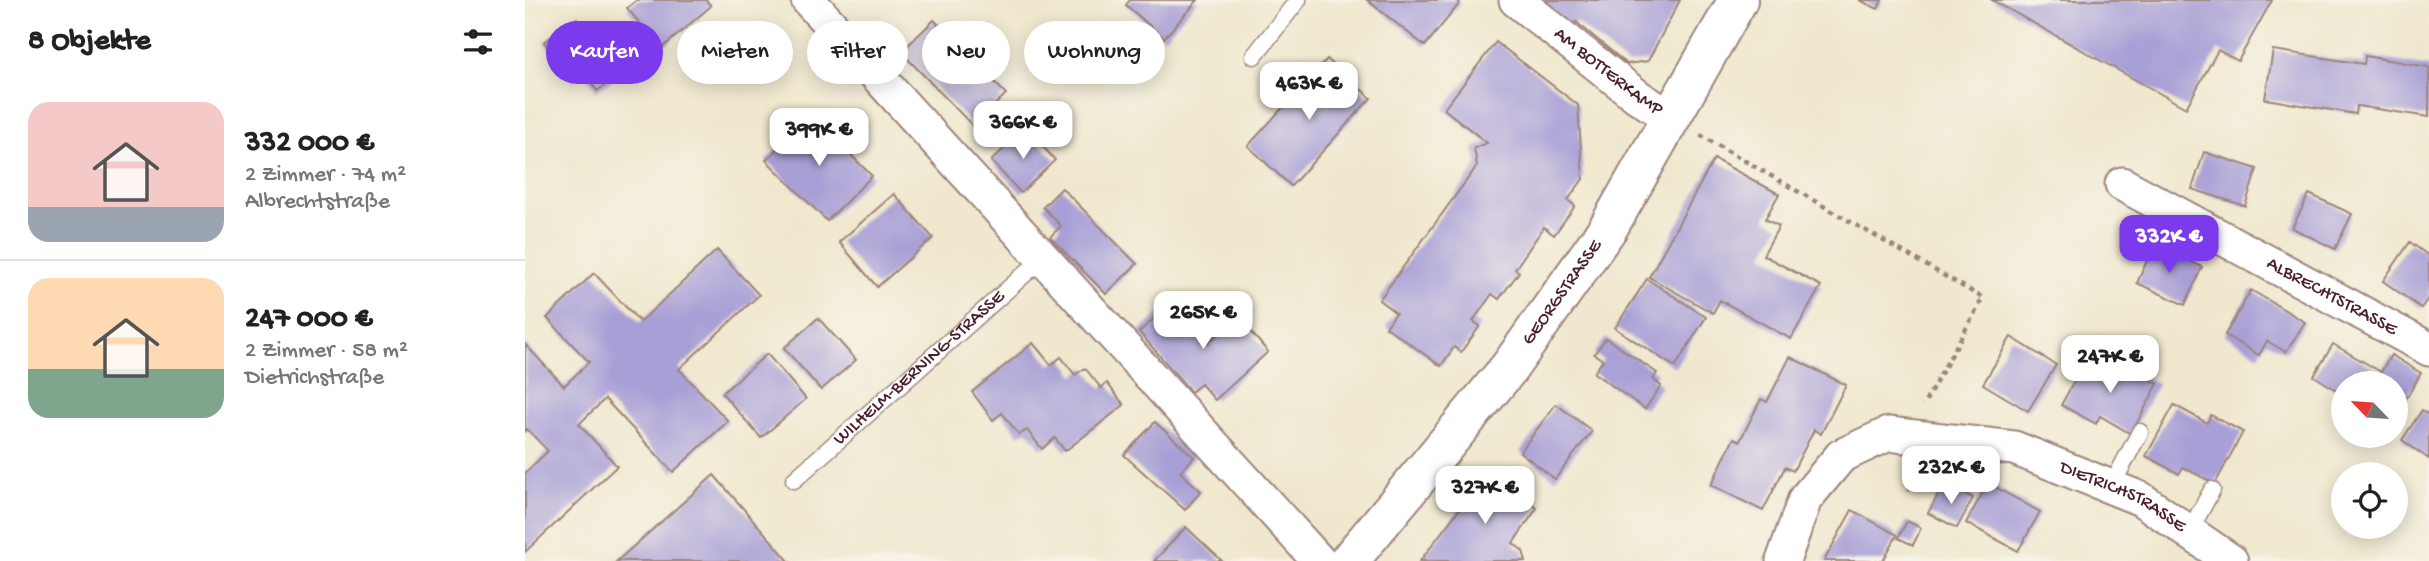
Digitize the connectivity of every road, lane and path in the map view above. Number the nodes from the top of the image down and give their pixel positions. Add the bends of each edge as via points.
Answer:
1 (808, 0) edge
2 (1298, 0) edge
3 (1516, 0) edge
4 (1738, 0) edge
5 (1254, 56) dead end
6 (1669, 117) junction
7 (2122, 184) dead end
8 (1044, 257) junction
9 (2429, 349) edge
10 (2140, 432) dead end
11 (1907, 436) junction
12 (794, 480) dead end
13 (2111, 487) junction
14 (2213, 490) dead end
15 (2189, 532) junction
16 (1319, 561) edge
17 (1349, 561) edge
18 (1783, 561) edge
19 (2231, 561) edge

1 - 8 street
2 - 5 lane
3 - 6 street, AM BOTTERKAMP
4 - 6 main road, GEORGSTRASSE
6 - 11 path via 1983,298
6 - 17 main road, GEORGSTRASSE via 1608,228 1509,368
7 - 9 street, ALBRECHTSTRASSE
8 - 12 lane, WILHELM-BERNING-STRASSE
8 - 16 street
10 - 13 lane
11 - 13 street, DIETRICHSTRASSE via 2014,447
11 - 18 street, DIETRICHSTRASSE via 1888,434 1841,456 1805,499
13 - 15 street, DIETRICHSTRASSE via 2141,499
14 - 15 lane
15 - 19 street, DIETRICHSTRASSE

